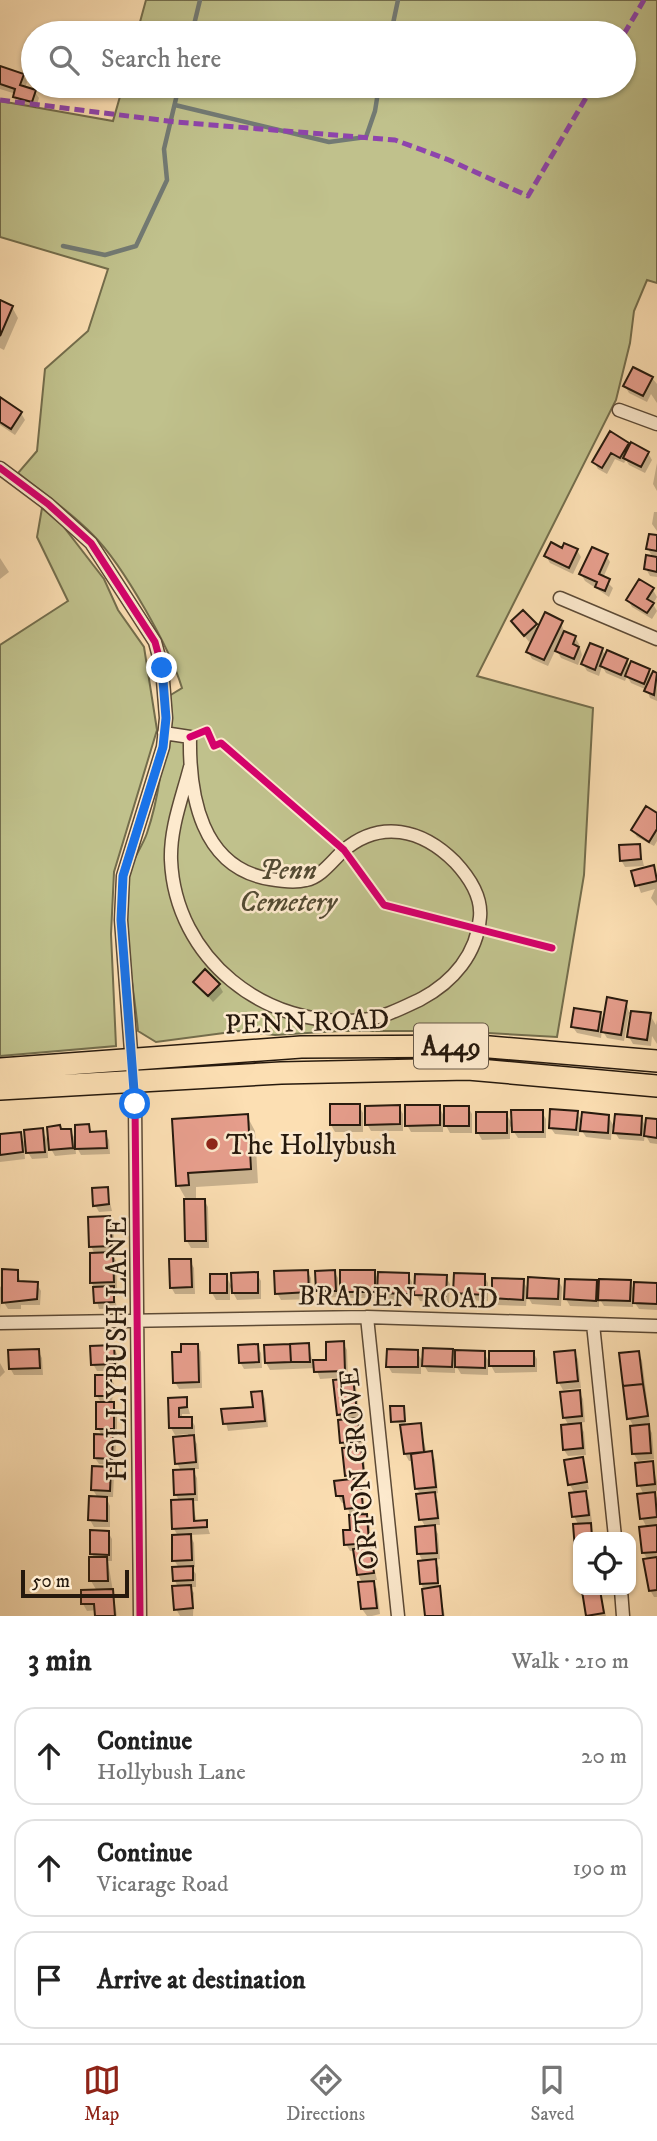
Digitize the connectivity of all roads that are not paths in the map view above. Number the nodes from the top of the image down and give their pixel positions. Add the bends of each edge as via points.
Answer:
1 (620, 410) dead end
2 (657, 424) edge
3 (0, 468) edge
4 (560, 598) dead end
5 (657, 639) edge
6 (164, 733) junction
7 (190, 767) junction
8 (133, 1060) junction
9 (657, 1061) edge
10 (0, 1069) edge
11 (134, 1082) junction
12 (657, 1086) edge
13 (0, 1089) edge
14 (367, 1317) junction
15 (139, 1321) junction
16 (0, 1323) edge
17 (593, 1324) junction
18 (657, 1326) edge
19 (614, 1532) edge
20 (622, 1595) edge
21 (140, 1616) edge
22 (398, 1616) edge
23 (624, 1616) edge

1 - 2 street
3 - 6 street, HOLLYBUSH LANE via 91,543 141,618 155,642 162,668
4 - 5 street
6 - 7 street via 190,737
6 - 8 street, HOLLYBUSH LANE via 156,775 123,876 121,920
7 - 7 street via 172,834 174,883 191,934 219,971 237,985 299,1015 364,1020 389,1014 432,993 458,971 476,941 480,901 447,854 417,834 397,830 359,839 309,880 249,874 224,856 204,829
8 - 9 highway, PENN ROAD / A449 via 301,1047 478,1045
8 - 10 highway, PENN ROAD / A449
8 - 11 street, HOLLYBUSH LANE
11 - 12 highway, PENN ROAD / A449 via 468,1069
11 - 13 highway, PENN ROAD / A449
11 - 15 street, HOLLYBUSH LANE
14 - 15 street, BRADEN ROAD
14 - 17 street, BRADEN ROAD
14 - 22 street, ORTON GROVE
15 - 16 street, BRADEN ROAD
15 - 21 street, HOLLYBUSH LANE
17 - 18 street, BRADEN ROAD
17 - 19 street
20 - 23 street

